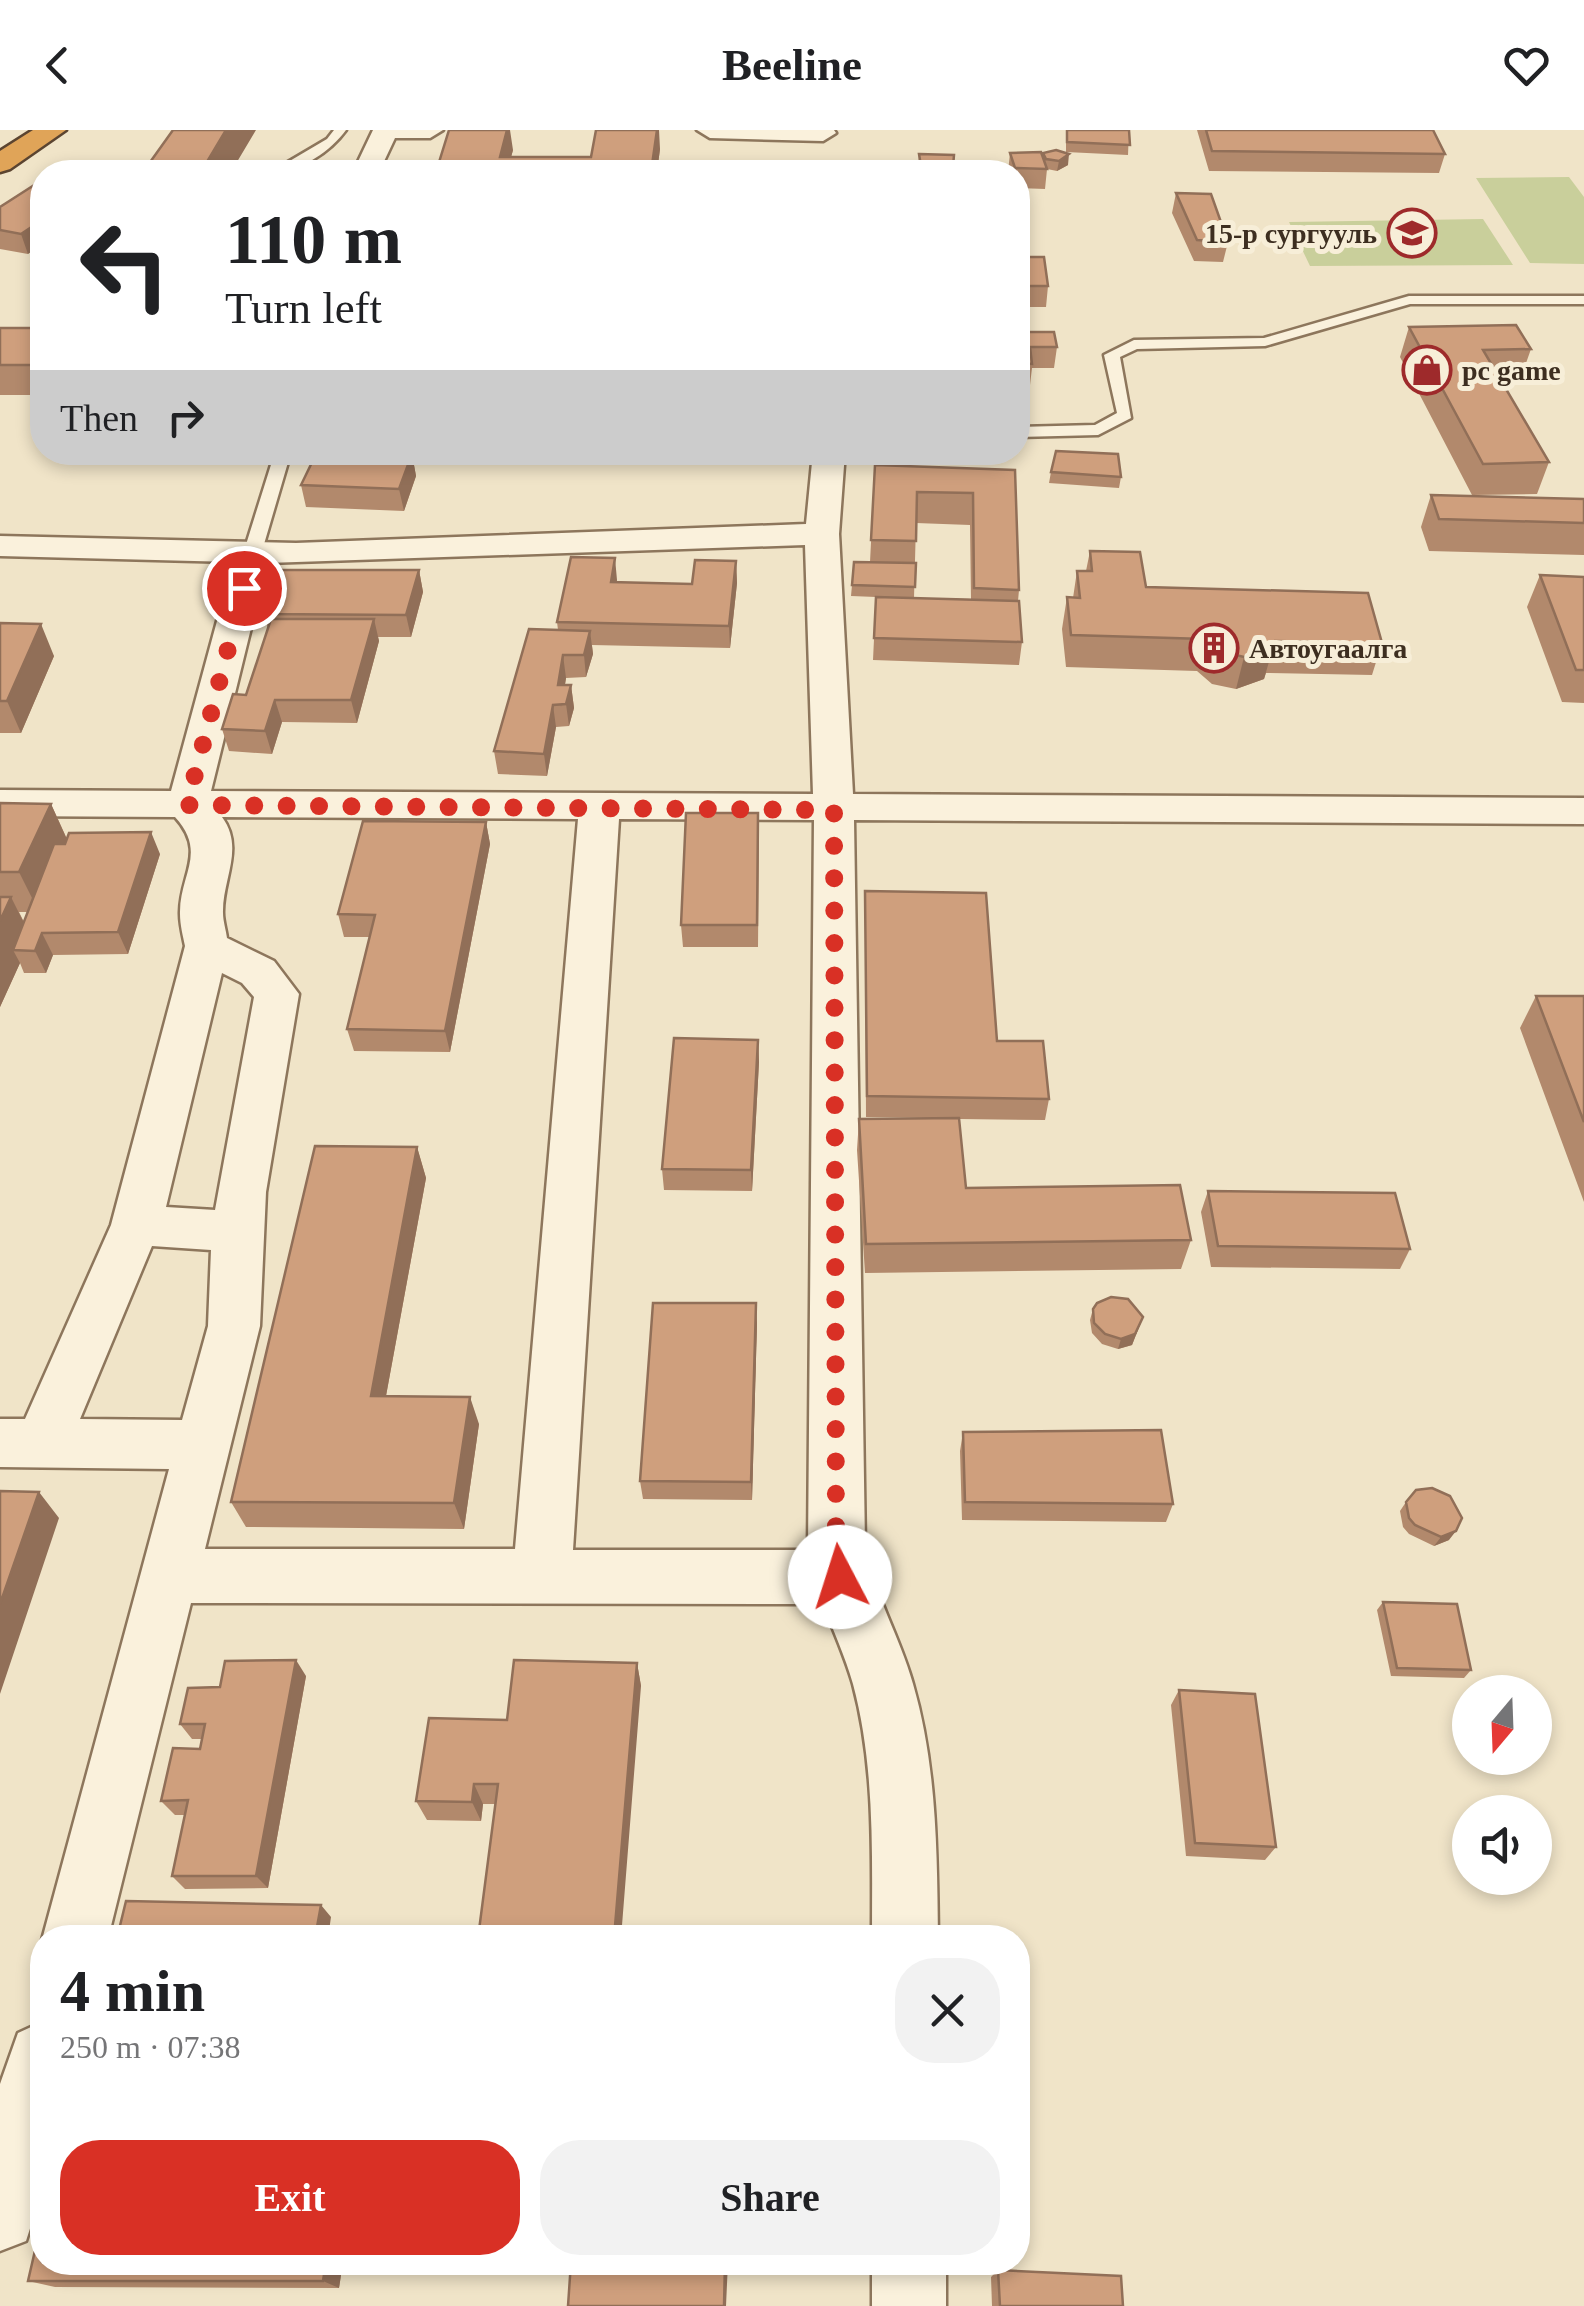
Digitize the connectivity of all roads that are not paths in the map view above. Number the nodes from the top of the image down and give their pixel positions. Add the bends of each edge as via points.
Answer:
1 (52, 130) edge
2 (340, 130) edge
3 (430, 130) edge
4 (710, 130) edge
5 (824, 138) edge
6 (299, 160) edge
7 (372, 160) edge
8 (0, 163) edge
9 (1584, 300) edge
10 (1030, 432) edge
11 (278, 465) edge
12 (829, 465) edge
13 (822, 534) junction
14 (0, 546) edge
15 (253, 552) junction
16 (0, 803) edge
17 (187, 805) junction
18 (599, 808) junction
19 (834, 810) junction
20 (1584, 811) edge
21 (206, 946) junction
22 (136, 1225) junction
23 (236, 1231) junction
24 (21, 1444) edge
25 (203, 1444) junction
26 (170, 1576) junction
27 (542, 1576) junction
28 (840, 1577) junction
29 (77, 1925) edge
30 (905, 1925) edge
31 (30, 2102) edge
32 (0, 2215) edge
33 (909, 2275) edge
34 (909, 2306) edge

1 - 8 highway
2 - 6 lane
3 - 7 street via 386,130
4 - 5 street
9 - 10 lane via 1409,300 1265,342 1134,345 1112,355 1125,415 1098,430
11 - 15 lane
12 - 13 street
13 - 15 street
13 - 19 street
14 - 15 street
15 - 17 street
16 - 17 street
17 - 18 street
17 - 21 street via 210,830 212,858 201,912
18 - 19 street
18 - 27 street
19 - 20 street
19 - 28 street
21 - 22 street
21 - 23 street via 258,972 276,994
22 - 23 street
22 - 24 street
23 - 25 street via 234,1326
24 - 25 street
25 - 26 street
26 - 27 street
26 - 29 street
27 - 28 street
28 - 30 street via 883,1683 894,1736 903,1788
31 - 32 street
33 - 34 street

